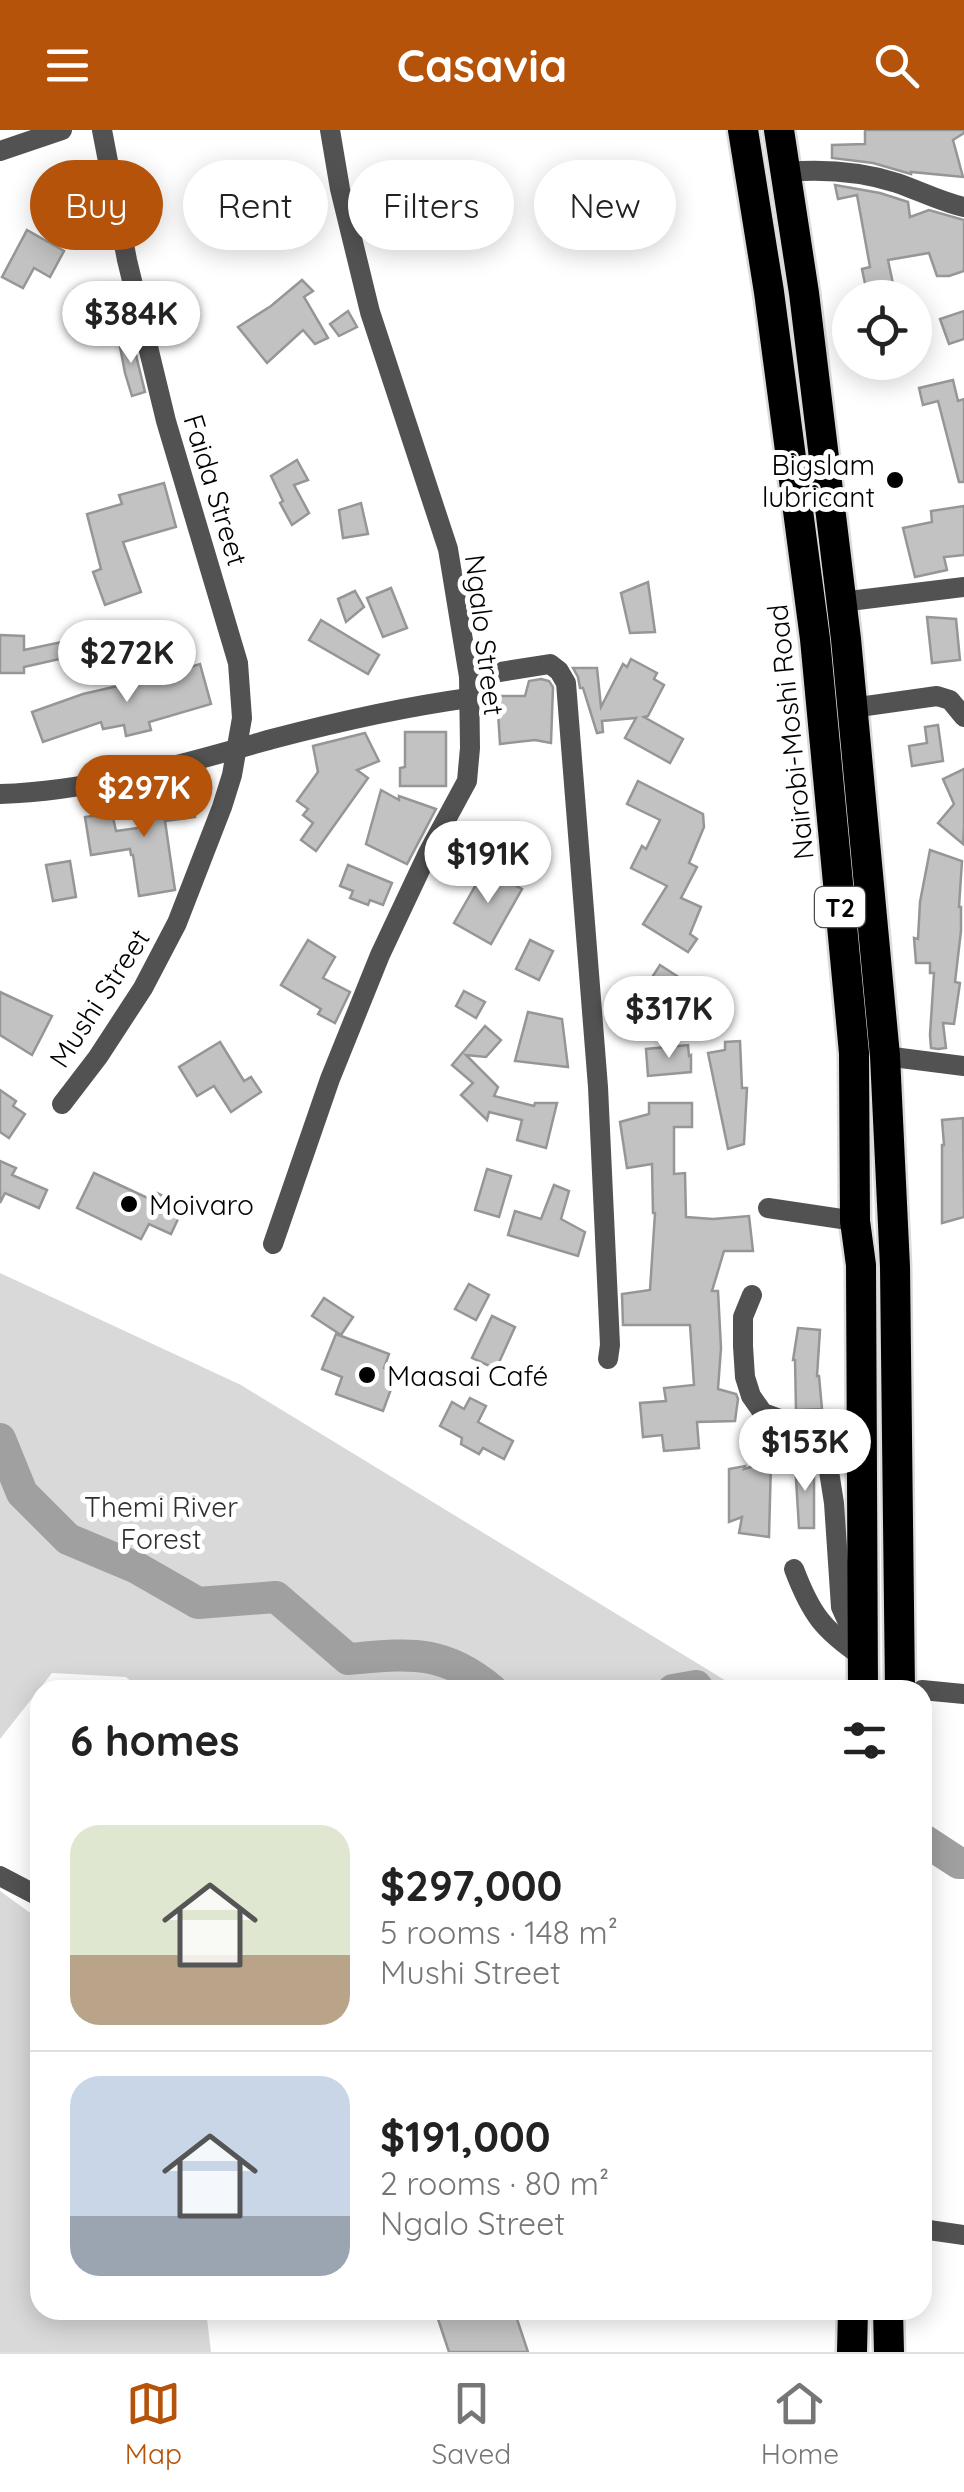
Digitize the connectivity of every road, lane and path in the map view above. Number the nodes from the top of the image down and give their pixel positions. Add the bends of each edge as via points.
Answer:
1 (62, 130) edge
2 (102, 130) edge
3 (330, 130) edge
4 (744, 130) edge
5 (780, 130) edge
6 (0, 151) edge
7 (788, 172) junction
8 (964, 207) edge
9 (964, 587) edge
10 (841, 602) junction
11 (469, 688) junction
12 (852, 708) junction
13 (964, 717) edge
14 (237, 749) junction
15 (0, 794) edge
16 (885, 1056) junction
17 (964, 1066) edge
18 (62, 1104) dead end
19 (768, 1208) dead end
20 (855, 1221) junction
21 (273, 1244) dead end
22 (752, 1295) dead end
23 (608, 1359) dead end
24 (794, 1569) dead end
25 (863, 1652) junction
26 (863, 1680) edge
27 (911, 1680) edge
28 (932, 1692) edge
29 (964, 1694) edge
30 (0, 1876) edge
31 (30, 1892) edge
32 (932, 2230) edge
33 (964, 2234) edge
34 (853, 2320) edge
35 (888, 2320) edge
36 (852, 2352) edge
37 (889, 2352) edge

1 - 6 street
2 - 14 street, Faida Street via 166,422 238,663
3 - 11 street, Ngalo Street via 370,312 448,549
4 - 20 highway, Nairobi-Moshi Road / T2 via 815,639 854,1053
5 - 7 highway, T2
7 - 8 street via 872,178
7 - 10 highway, T2
9 - 10 street
10 - 12 highway, T2
11 - 14 street
11 - 21 street, Ngalo Street via 466,781 380,955
11 - 23 street via 550,664 566,683 598,1087
12 - 13 street via 936,696 950,700
12 - 16 highway, T2
14 - 15 street via 114,780
14 - 18 street, Mushi Street via 222,807 162,954
16 - 17 street
16 - 27 highway, T2
19 - 20 street
20 - 25 highway, Nairobi-Moshi Road / T2 via 862,1265
22 - 25 street via 743,1317 745,1377 763,1413 808,1429 828,1465 841,1607
24 - 25 street via 808,1604 836,1638
25 - 26 highway, Nairobi-Moshi Road / T2
28 - 29 street
30 - 31 street
32 - 33 street
34 - 36 highway
35 - 37 highway

